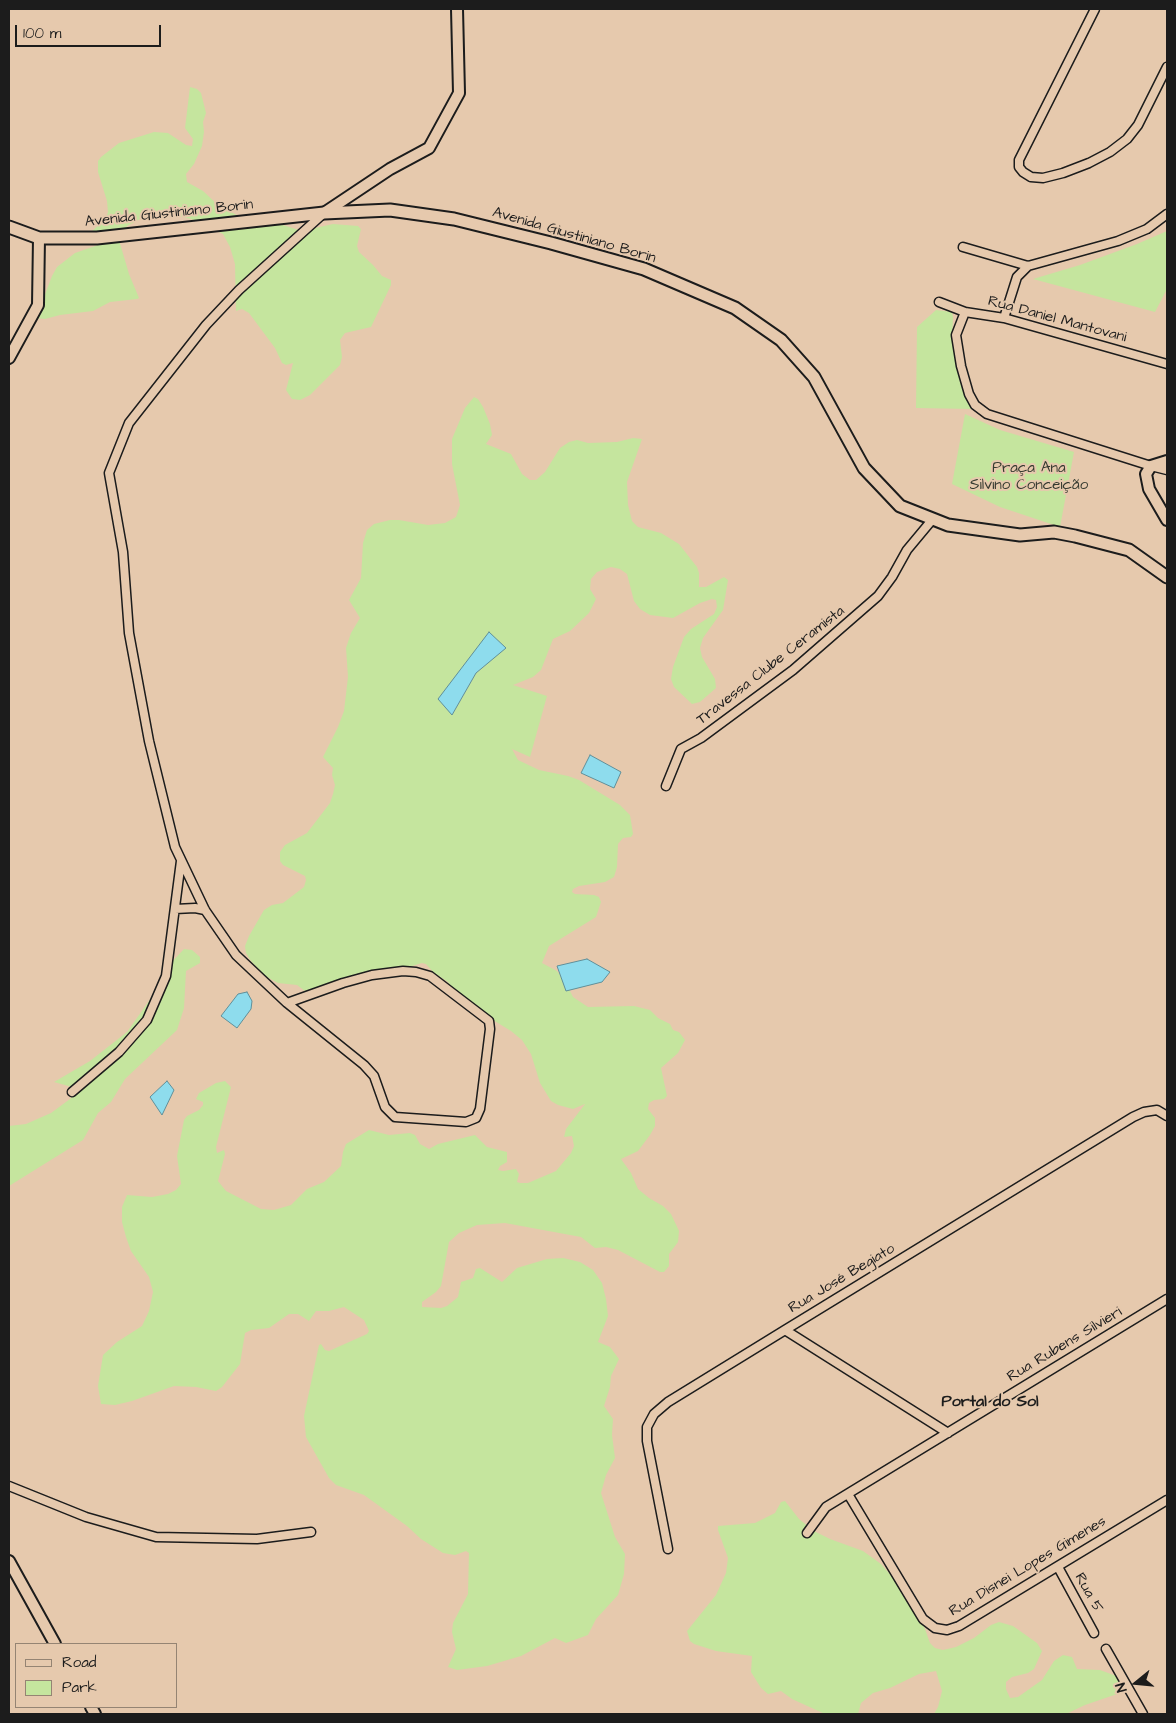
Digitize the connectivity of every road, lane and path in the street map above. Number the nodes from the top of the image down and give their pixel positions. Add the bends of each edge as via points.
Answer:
1 (457, 9) edge
2 (1095, 9) edge
3 (1167, 67) edge
4 (324, 213) junction
5 (1167, 214) edge
6 (9, 227) edge
7 (39, 238) junction
8 (963, 248) dead end
9 (1028, 266) junction
10 (939, 302) dead end
11 (965, 312) junction
12 (1004, 318) junction
13 (9, 358) edge
14 (1167, 364) edge
15 (1167, 460) edge
16 (1151, 466) junction
17 (1167, 470) edge
18 (932, 520) junction
19 (1167, 520) edge
20 (1167, 577) edge
21 (666, 786) dead end
22 (181, 861) junction
23 (175, 909) junction
24 (205, 910) junction
25 (287, 1003) junction
26 (72, 1092) dead end
27 (1167, 1116) edge
28 (1167, 1299) edge
29 (785, 1330) junction
30 (948, 1433) junction
31 (9, 1486) edge
32 (848, 1494) junction
33 (1167, 1500) edge
34 (311, 1532) dead end
35 (807, 1534) dead end
36 (668, 1549) dead end
37 (9, 1561) edge
38 (1058, 1567) junction
39 (1094, 1633) dead end
40 (54, 1643) edge
41 (1106, 1649) dead end
42 (1143, 1714) edge

1 - 4 street via 459,93 429,148 390,169
2 - 3 street via 1019,160 1023,172 1043,178 1089,163 1110,152 1127,139 1138,124
4 - 7 main road, Avenida Giustiniano Borin via 97,238
4 - 18 main road, Avenida Giustiniano Borin via 390,210 454,219 644,269 735,308 781,340 814,377 864,468 900,506
4 - 22 street via 239,290 200,332 129,423 109,473 123,552 129,633 174,847
5 - 9 street via 1147,229 1118,241
6 - 7 main road, Avenida Giustiniano Borin
7 - 13 street via 38,305
8 - 9 street
9 - 12 street via 1017,277
10 - 11 street, Rua Daniel Mantovani
11 - 12 street, Rua Daniel Mantovani
11 - 16 street via 956,335 960,366 975,405 987,414
12 - 14 street, Rua Daniel Mantovani
15 - 16 street
16 - 17 street
16 - 19 street via 1146,474 1149,489
18 - 20 main road, Avenida Giustiniano Borin via 1020,535 1054,532 1075,536 1129,550
18 - 21 street, Travessa Clube Ceramista via 907,550 878,596 793,670 701,738 681,749
22 - 23 street
22 - 24 street
23 - 24 street
23 - 26 street via 166,976 146,1020 119,1052
24 - 25 street via 236,955
25 - 25 street via 374,1076 385,1107 395,1117 466,1122 476,1118 480,1109 489,1021 430,976 403,971 372,975
27 - 29 street, Rua José Begiato via 1157,1110 1133,1117
28 - 30 street, Rua Rubens Silvieri
29 - 30 street
29 - 36 street, Rua José Begiato via 668,1402 654,1414 647,1427 647,1442
30 - 32 street, Rua Rubens Silvieri
31 - 34 street via 86,1517 156,1537 257,1539
32 - 35 street, Rua Rubens Silvieri via 826,1507
32 - 38 street, Rua Disnei Lopes Gimenes via 923,1619 934,1628 947,1630 959,1626
33 - 38 street, Rua Disnei Lopes Gimenes
37 - 40 street
38 - 39 street, Rua 5
41 - 42 street

